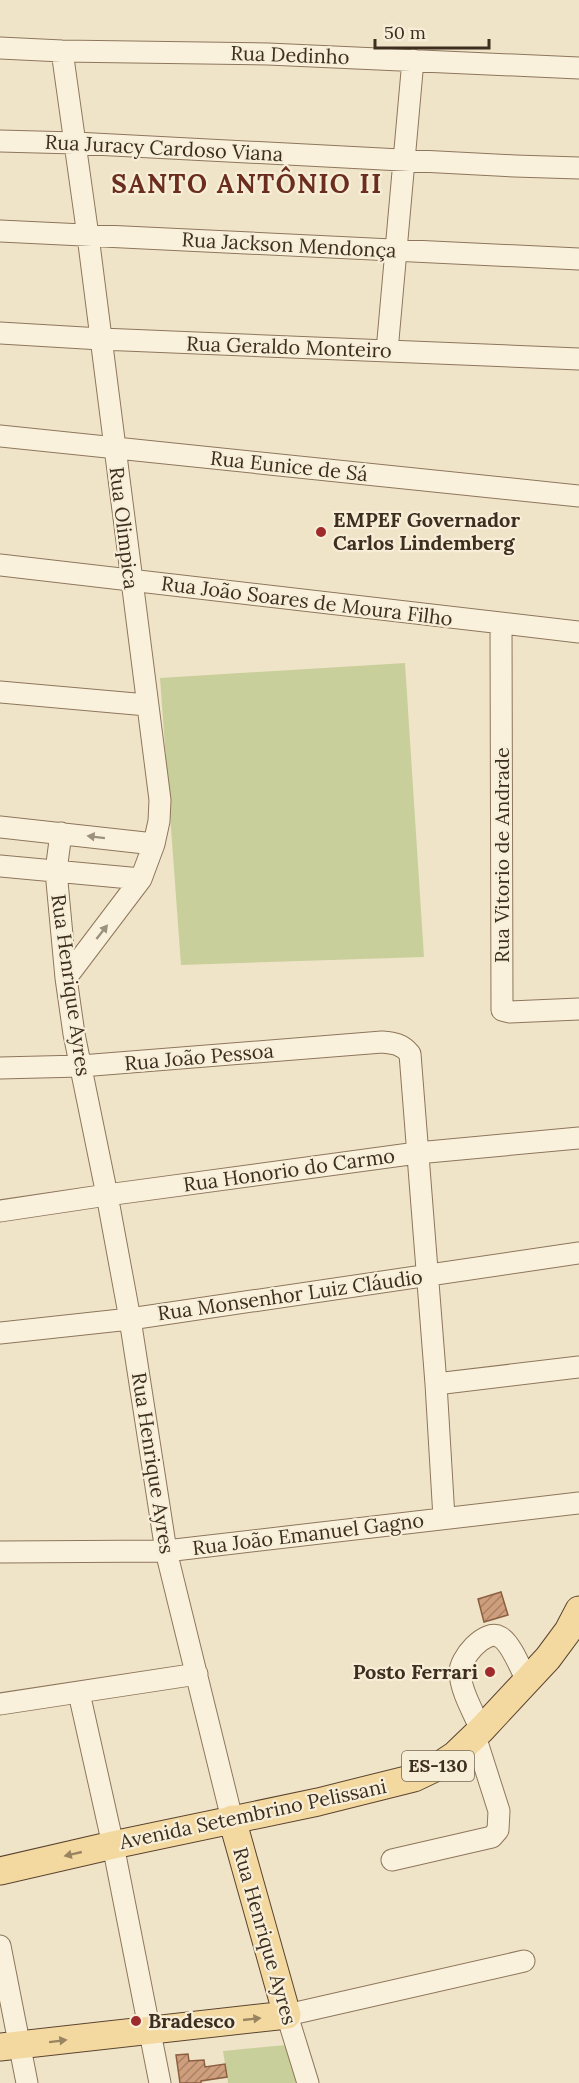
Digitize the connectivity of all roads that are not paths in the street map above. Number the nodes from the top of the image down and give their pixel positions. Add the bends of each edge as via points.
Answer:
1 (0, 48) edge
2 (62, 51) junction
3 (413, 60) junction
4 (579, 68) edge
5 (0, 141) edge
6 (75, 143) junction
7 (404, 161) junction
8 (579, 168) edge
9 (0, 231) edge
10 (88, 236) junction
11 (396, 250) junction
12 (579, 259) edge
13 (0, 333) edge
14 (101, 339) junction
15 (387, 351) junction
16 (579, 359) edge
17 (0, 436) edge
18 (114, 448) junction
19 (579, 496) edge
20 (0, 565) edge
21 (130, 581) junction
22 (501, 623) junction
23 (579, 632) edge
24 (0, 692) edge
25 (147, 705) junction
26 (0, 826) edge
27 (61, 833) junction
28 (154, 844) junction
29 (0, 866) edge
30 (56, 871) junction
31 (141, 879) junction
32 (66, 978) junction
33 (579, 1009) edge
34 (81, 1066) junction
35 (0, 1068) edge
36 (579, 1138) edge
37 (417, 1153) junction
38 (107, 1194) junction
39 (0, 1211) edge
40 (579, 1253) edge
41 (427, 1275) junction
42 (130, 1319) junction
43 (0, 1333) edge
44 (579, 1367) edge
45 (436, 1384) junction
46 (579, 1503) edge
47 (444, 1518) junction
48 (166, 1551) junction
49 (0, 1552) edge
50 (579, 1610) edge
51 (197, 1674) junction
52 (527, 1681) junction
53 (79, 1692) junction
54 (0, 1704) edge
55 (478, 1733) junction
56 (232, 1819) junction
57 (113, 1845) junction
58 (392, 1860) dead end
59 (0, 1871) edge
60 (0, 1946) edge
61 (524, 1961) dead end
62 (287, 2015) junction
63 (149, 2030) junction
64 (10, 2046) edge
65 (27, 2083) edge
66 (160, 2083) edge
67 (308, 2083) edge

1 - 2 street, Rua Dedinho
2 - 3 street, Rua Dedinho
2 - 6 street, Rua Olimpica
3 - 4 street, Rua Dedinho
3 - 7 street
5 - 6 street, Rua Juracy Cardoso Viana
6 - 7 street, Rua Juracy Cardoso Viana
6 - 10 street, Rua Olimpica
7 - 8 street, Rua Juracy Cardoso Viana
7 - 11 street
9 - 10 street, Rua Jackson Mendonça
10 - 11 street, Rua Jackson Mendonça
10 - 14 street, Rua Olimpica
11 - 12 street, Rua Jackson Mendonça
11 - 15 street
13 - 14 street, Rua Geraldo Monteiro
14 - 15 street, Rua Geraldo Monteiro
14 - 18 street, Rua Olimpica
15 - 16 street, Rua Geraldo Monteiro
17 - 18 street, Rua Eunice de Sá
18 - 19 street, Rua Eunice de Sá
18 - 21 street, Rua Olimpica
20 - 21 street, Rua João Soares de Moura Filho
21 - 22 street, Rua João Soares de Moura Filho
21 - 25 street, Rua Olimpica
22 - 23 street, Rua João Soares de Moura Filho
22 - 33 street, Rua Vitorio de Andrade via 502,1010
24 - 25 street
25 - 28 street, Rua Olimpica via 160,800
26 - 27 street
28 -> 27 street
27 - 30 street, Rua Henrique Ayres
28 - 31 street, Rua Olimpica
29 - 30 street
30 - 31 street
30 - 32 street, Rua Henrique Ayres
32 -> 31 street, Rua Olimpica
32 - 34 street, Rua Henrique Ayres
34 - 35 street, Rua João Pessoa
34 - 37 street, Rua João Pessoa via 382,1042 397,1044 410,1054
34 - 38 street, Rua Henrique Ayres
36 - 37 street, Rua Honorio do Carmo
37 - 38 street, Rua Honorio do Carmo
37 - 41 street
38 - 39 street, Rua Honorio do Carmo
38 - 42 street, Rua Henrique Ayres
40 - 41 street, Rua Monsenhor Luiz Cláudio
41 - 42 street, Rua Monsenhor Luiz Cláudio
41 - 45 street
42 - 43 street, Rua Monsenhor Luiz Cláudio
42 - 48 street, Rua Henrique Ayres
44 - 45 street
45 - 47 street
46 - 47 street, Rua João Emanuel Gagno
47 - 48 street, Rua João Emanuel Gagno
48 - 49 street, Rua João Emanuel Gagno
48 - 51 street, Rua Henrique Ayres
50 - 52 main road, Avenida Setembrino Pelissani / ES-130 via 568,1631
51 - 53 street
51 - 56 street, Rua Henrique Ayres
52 - 55 main road, Avenida Setembrino Pelissani / ES-130
52 - 55 street via 500,1637 494,1635 476,1644 461,1662 459,1672
53 - 54 street
53 - 57 street
55 - 56 main road, Avenida Setembrino Pelissani / ES-130 via 456,1755 414,1778
55 - 58 street via 499,1811 498,1830 492,1837
56 - 57 main road, Avenida Setembrino Pelissani / ES-130
56 - 62 main road, Rua Henrique Ayres
57 -> 59 main road, Avenida Setembrino Pelissani / ES-130
57 - 63 street
60 - 64 street
61 - 62 street
63 -> 62 main road
62 - 67 street, Rua Henrique Ayres
64 -> 63 main road
63 - 66 street
64 - 65 street

